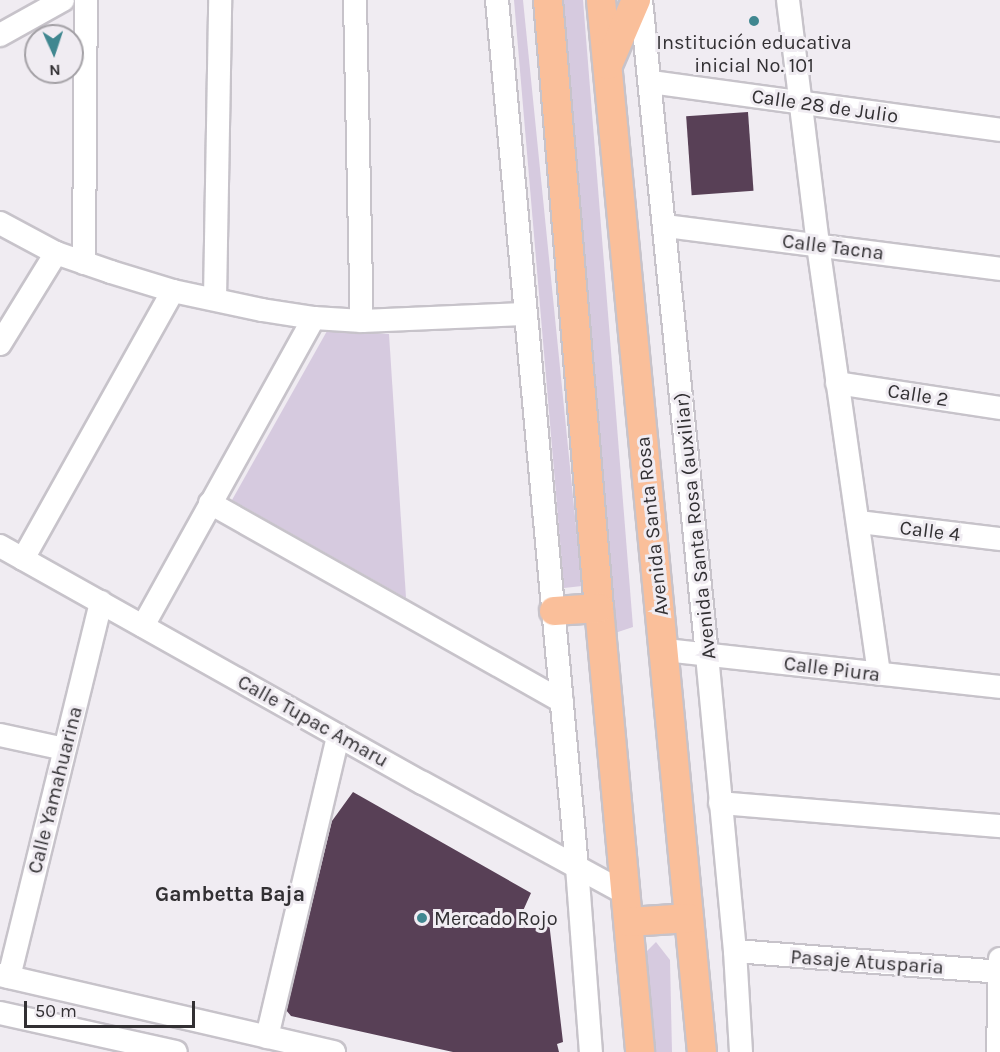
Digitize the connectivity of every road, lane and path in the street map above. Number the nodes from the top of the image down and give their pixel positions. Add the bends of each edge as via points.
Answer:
1 (63, 0) edge
2 (86, 0) edge
3 (220, 0) edge
4 (355, 0) edge
5 (497, 0) edge
6 (548, 0) edge
7 (600, 0) edge
8 (636, 0) edge
9 (641, 0) edge
10 (788, 0) edge
11 (0, 35) edge
12 (607, 67) junction
13 (651, 82) junction
14 (802, 103) junction
15 (1000, 130) edge
16 (0, 223) edge
17 (666, 226) junction
18 (818, 245) junction
19 (56, 253) junction
20 (84, 263) junction
21 (1000, 268) edge
22 (173, 291) junction
23 (215, 299) junction
24 (524, 314) junction
25 (314, 318) junction
26 (362, 321) junction
27 (0, 344) edge
28 (837, 383) junction
29 (1000, 408) edge
30 (210, 503) junction
31 (859, 522) junction
32 (1000, 539) edge
33 (0, 546) edge
34 (23, 559) junction
35 (101, 602) junction
36 (599, 608) junction
37 (554, 611) junction
38 (143, 626) junction
39 (665, 650) junction
40 (707, 655) junction
41 (879, 674) junction
42 (1000, 687) edge
43 (562, 701) junction
44 (0, 735) edge
45 (338, 735) junction
46 (65, 749) junction
47 (720, 803) junction
48 (1000, 826) edge
49 (577, 867) junction
50 (627, 894) junction
51 (689, 918) junction
52 (629, 922) junction
53 (735, 951) junction
54 (1000, 959) edge
55 (1000, 972) edge
56 (4, 976) edge
57 (134, 1005) junction
58 (0, 1013) edge
59 (267, 1037) junction
60 (125, 1046) edge
61 (176, 1052) edge
62 (334, 1052) edge
63 (591, 1052) edge
64 (640, 1052) edge
65 (702, 1052) edge
66 (741, 1052) edge
67 (998, 1052) edge

1 - 11 street
2 - 20 street
3 - 23 street
4 - 26 street
5 - 24 street
6 - 36 main road
7 - 12 main road, Avenida Santa Rosa
8 - 12 main road
9 - 13 street, Avenida Santa Rosa (auxiliar)
10 - 14 street
12 - 39 main road, Avenida Santa Rosa
13 - 14 street, Calle 28 de Julio
13 - 17 street, Avenida Santa Rosa (auxiliar)
14 - 15 street, Calle 28 de Julio
14 - 18 street
16 - 19 street
17 - 18 street, Calle Tacna
17 - 40 street, Avenida Santa Rosa (auxiliar)
18 - 21 street, Calle Tacna
18 - 28 street
19 - 20 street
19 - 27 street
20 - 22 street
22 - 23 street
22 - 34 street
23 - 25 street
24 - 26 street
24 - 37 street
25 - 26 street
25 - 30 street
28 - 29 street, Calle 2
28 - 31 street
30 - 38 street
30 - 43 street
31 - 32 street, Calle 4
31 - 41 street
33 - 34 street, Calle Tupac Amaru
34 - 35 street, Calle Tupac Amaru
35 - 38 street, Calle Tupac Amaru
35 - 46 street, Calle Yamahuarina
36 - 37 main road
36 - 50 main road
37 - 43 street
38 - 45 street, Calle Tupac Amaru
39 - 40 street, Calle Piura
39 - 51 main road, Avenida Santa Rosa
40 - 41 street, Calle Piura
40 - 47 street, Avenida Santa Rosa (auxiliar)
41 - 42 street, Calle Piura
43 - 49 street
44 - 46 street
45 - 49 street, Calle Tupac Amaru
45 - 59 street
46 - 56 street, Calle Yamahuarina
47 - 48 street
47 - 53 street, Avenida Santa Rosa (auxiliar)
49 - 50 street, Calle Tupac Amaru
49 - 63 street
50 - 52 main road
51 - 52 main road
51 - 65 main road, Avenida Santa Rosa
52 - 64 main road
53 - 55 street, Pasaje Atusparia
53 - 66 street, Avenida Santa Rosa (auxiliar)
54 - 55 street
55 - 67 street
56 - 57 street
57 - 59 street
57 - 60 street
58 - 60 street
59 - 62 street
60 - 61 street

